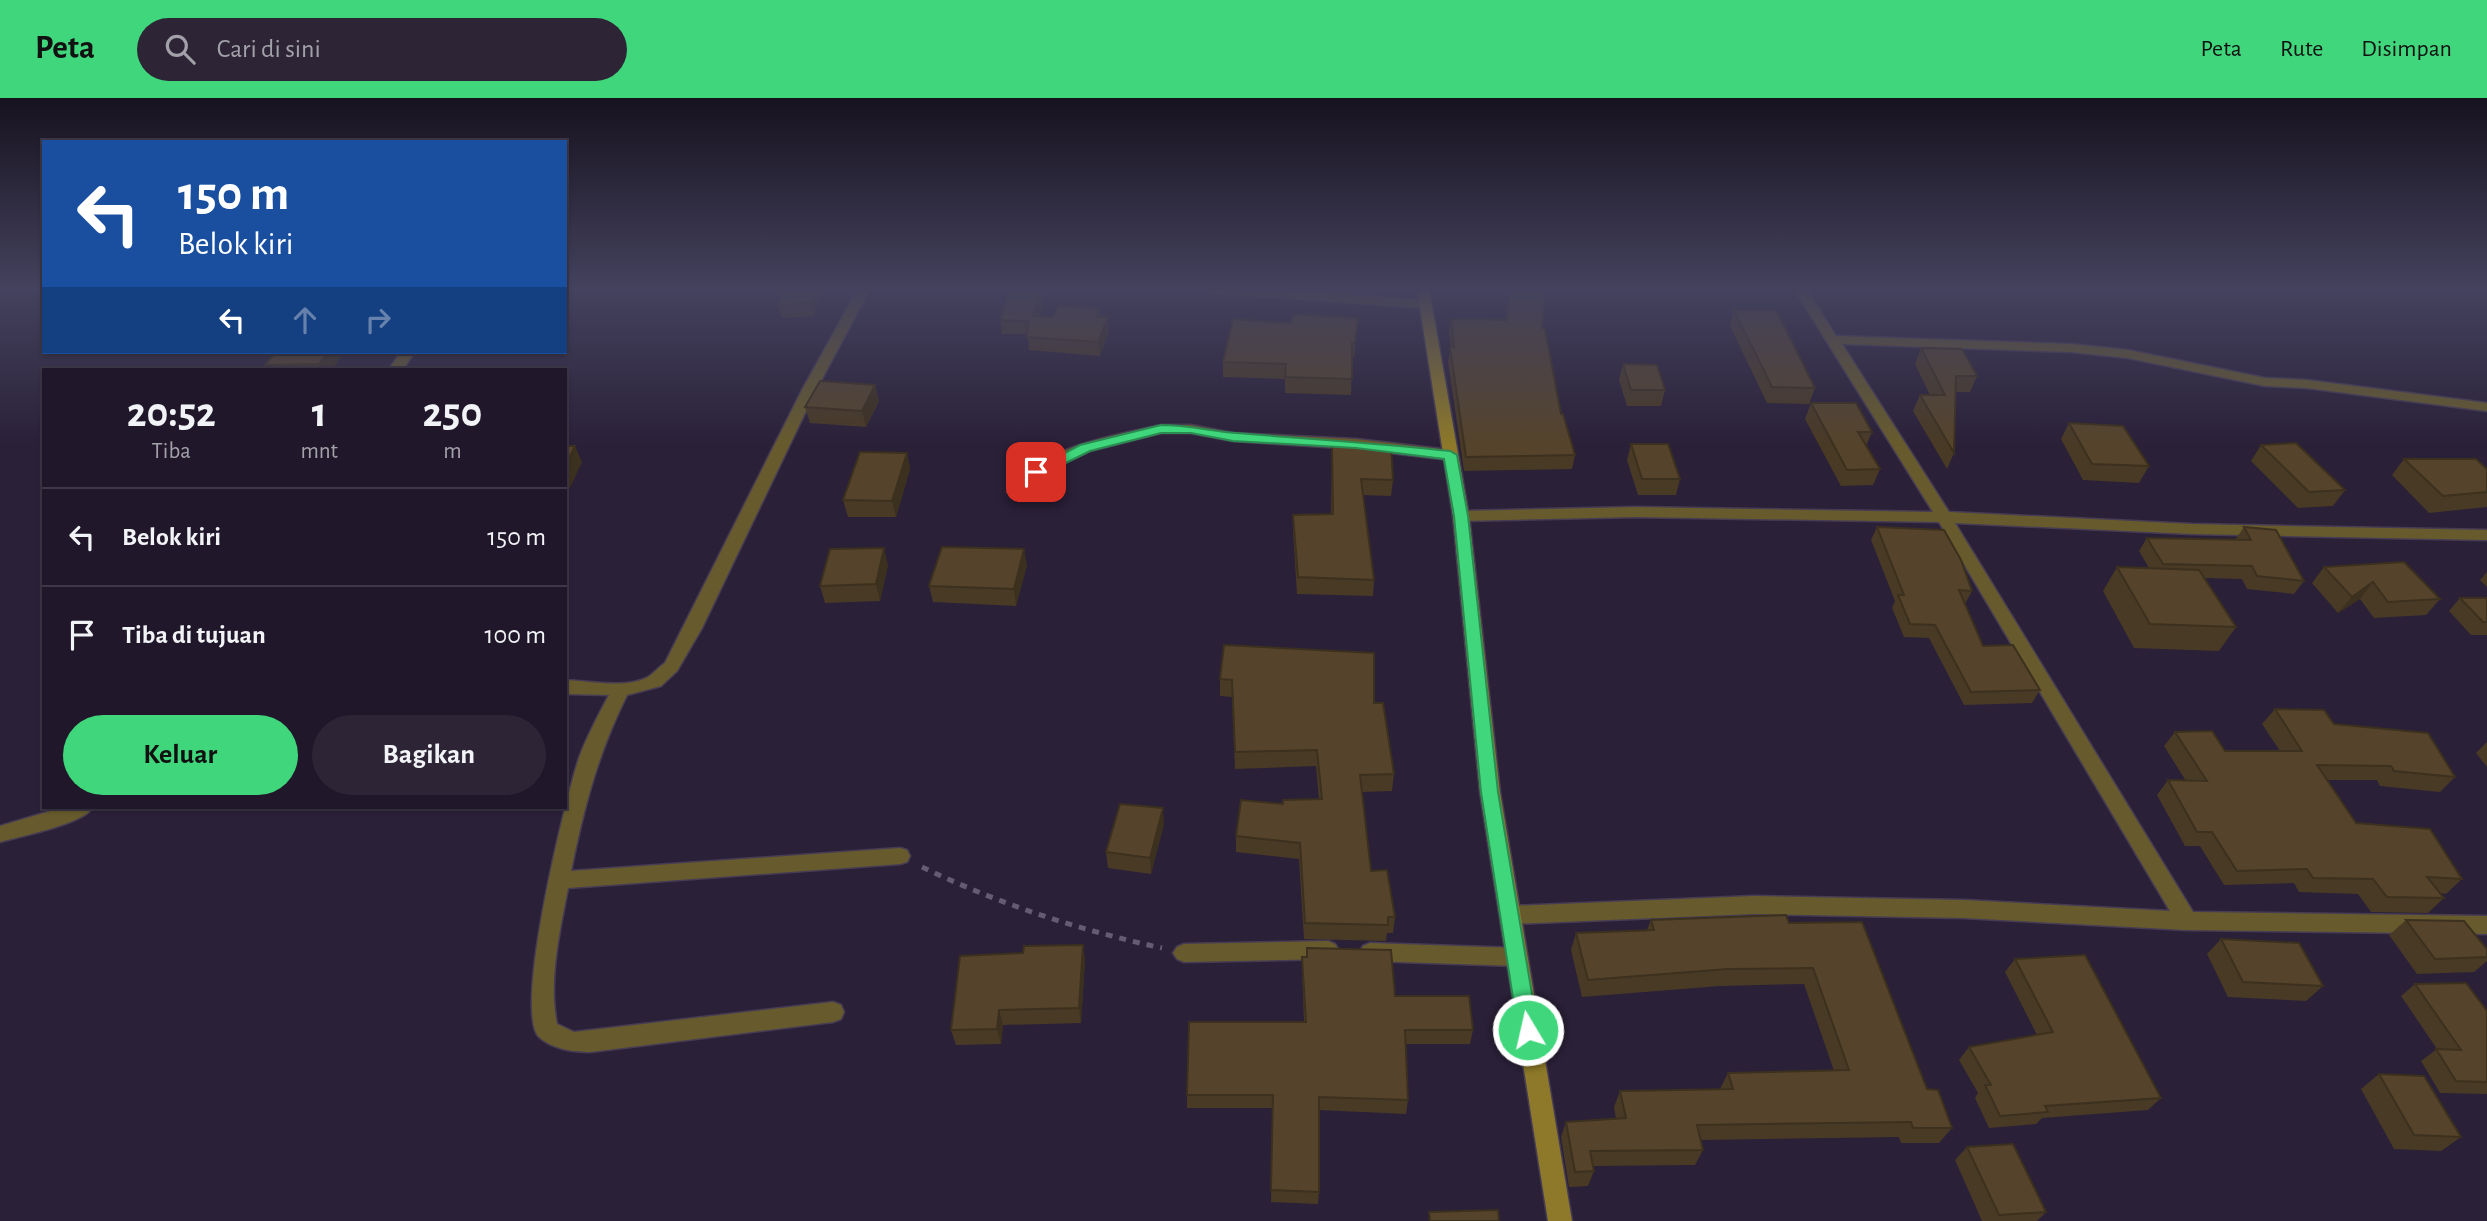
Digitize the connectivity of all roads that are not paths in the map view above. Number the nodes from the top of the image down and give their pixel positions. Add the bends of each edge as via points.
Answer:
1 (835, 341) edge
2 (1431, 341) edge
3 (1833, 341) edge
4 (1874, 341) edge
5 (2487, 407) edge
6 (1450, 455) junction
7 (1015, 492) dead end
8 (1461, 516) junction
9 (1944, 517) junction
10 (2487, 535) edge
11 (567, 687) edge
12 (621, 689) junction
13 (78, 809) edge
14 (0, 834) edge
15 (900, 856) road end
16 (559, 880) junction
17 (1510, 915) junction
18 (2187, 921) junction
19 (2487, 925) edge
20 (1184, 953) road end
21 (1517, 957) junction
22 (832, 1012) dead end
23 (1560, 1221) edge

1 - 12 street via 671,667 655,681
2 - 6 main road
3 - 9 street
4 - 5 street via 2128,354 2265,382
6 - 7 street via 1161,429 1085,448 1036,472
6 - 8 main road
8 - 9 street via 1636,512
8 - 17 main road via 1490,792
9 - 10 street via 2192,529
9 - 18 street
11 - 12 street
12 - 16 street via 589,757
13 - 14 street
15 - 16 street
16 - 22 street via 542,1015 547,1030 558,1037 590,1042
17 - 18 street via 1754,905 1964,909
17 - 21 main road
18 - 19 street
20 - 21 street via 1326,950
21 - 23 main road

